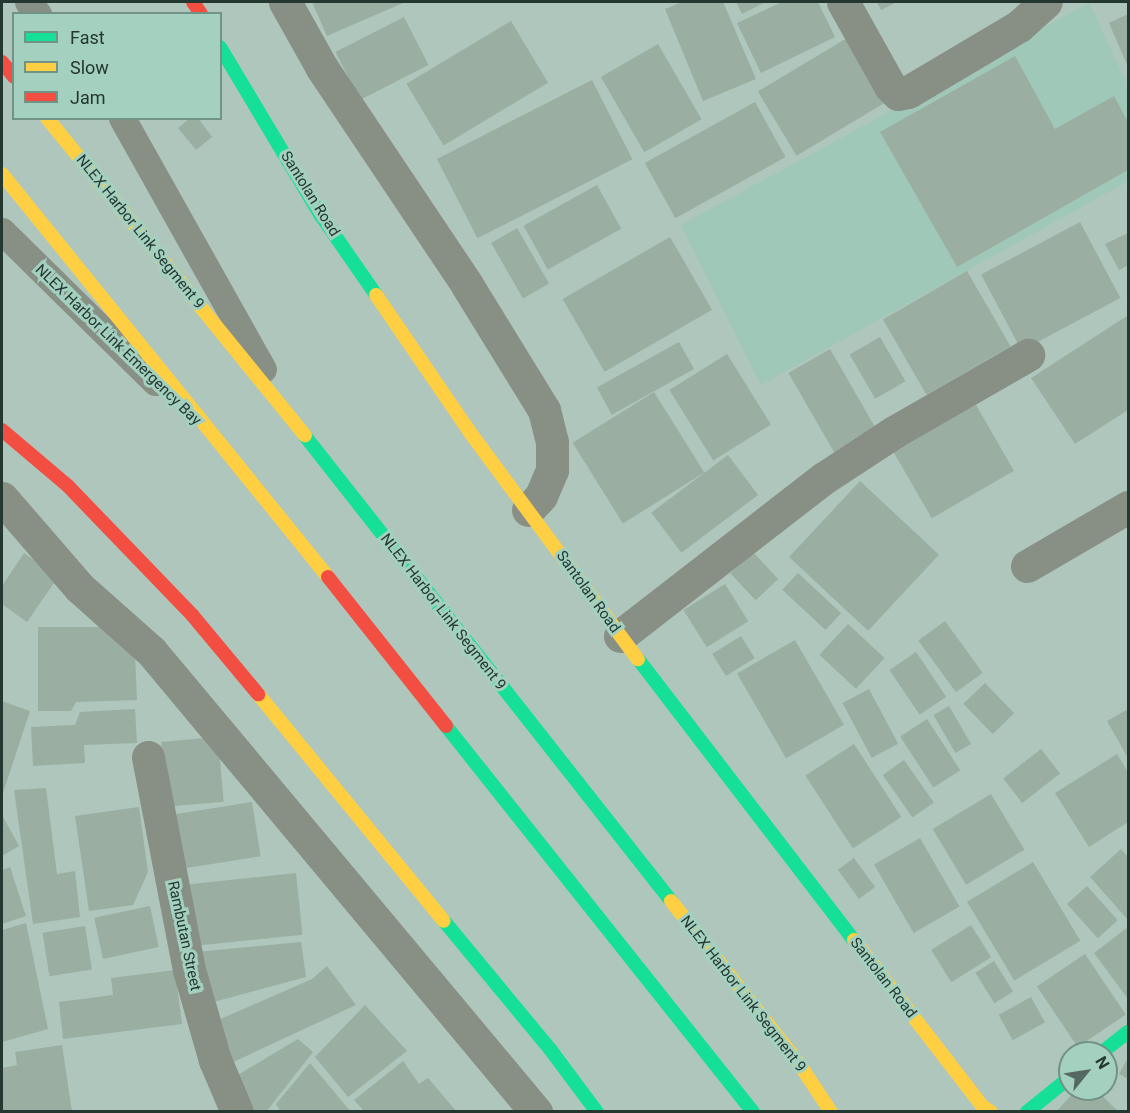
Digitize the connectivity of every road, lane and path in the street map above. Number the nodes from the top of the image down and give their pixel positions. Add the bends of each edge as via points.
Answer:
1 (285, 2) edge
2 (843, 2) edge
3 (1046, 2) edge
4 (222, 50) edge
5 (2, 62) edge
6 (12, 74) edge
7 (49, 120) edge
8 (123, 120) edge
9 (2, 174) edge
10 (2, 231) edge
11 (1028, 355) dead end
12 (292, 420) junction
13 (2, 429) edge
14 (234, 459) junction
15 (2, 498) edge
16 (1128, 507) edge
17 (528, 510) junction
18 (1027, 566) dead end
19 (620, 636) junction
20 (148, 756) dead end
21 (1058, 1087) edge
22 (237, 1112) edge
23 (536, 1112) edge
24 (597, 1112) edge
25 (753, 1112) edge
26 (831, 1112) edge
27 (991, 1112) edge
28 (1027, 1112) edge

1 - 17 street via 322,68 467,285 544,410 552,442 552,470 542,496
2 - 3 street via 898,94 908,92 1019,26
4 - 17 main road, Santolan Road via 320,214
5 - 6 main road
7 - 12 main road, NLEX Harbor Link Segment 9
8 - 12 lane
9 - 14 main road
10 - 14 lane, NLEX Harbor Link Emergency Bay
11 - 19 street via 894,432 824,478
12 - 26 main road, NLEX Harbor Link Segment 9 via 792,1056
13 - 24 main road via 68,486 194,616 550,1049
14 - 25 main road
15 - 23 street via 80,588 151,651
16 - 18 street
17 - 19 main road, Santolan Road
19 - 27 main road, Santolan Road via 983,1107
20 - 22 street, Rambutan Street via 189,970 215,1060
21 - 28 main road

